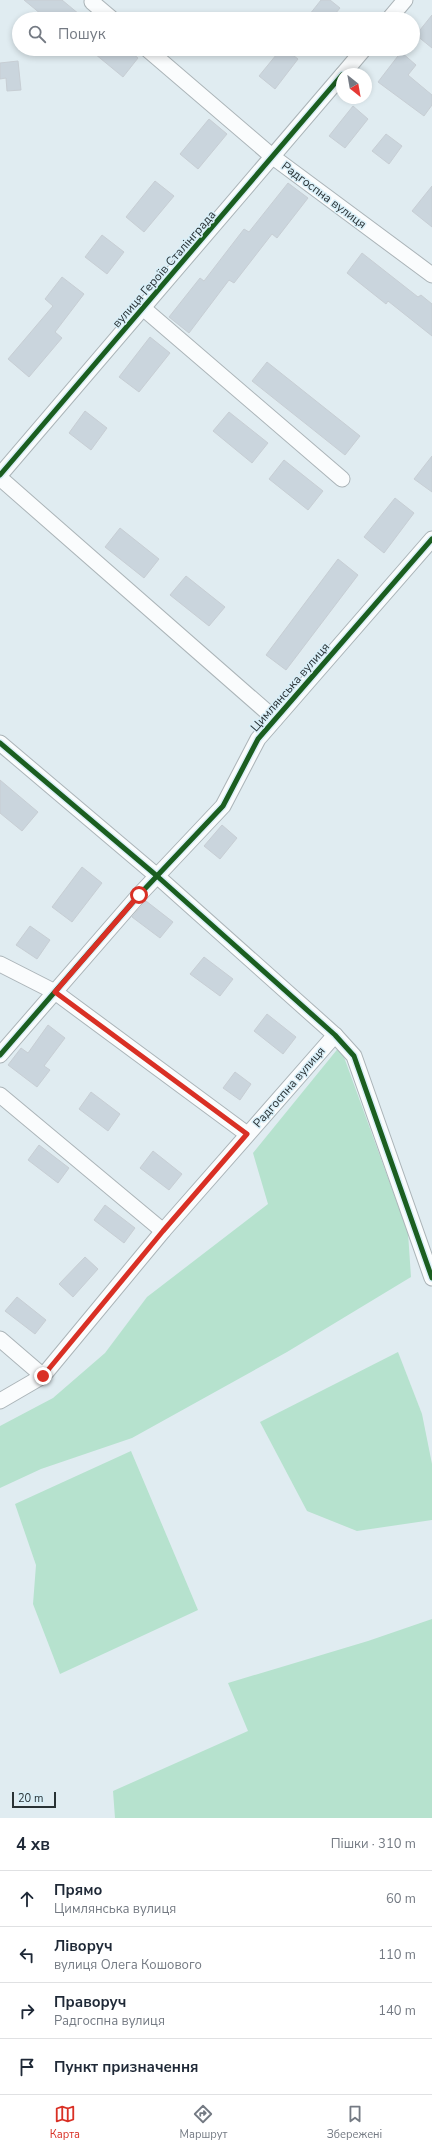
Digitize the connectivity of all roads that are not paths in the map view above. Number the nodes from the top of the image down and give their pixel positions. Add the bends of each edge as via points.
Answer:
1 (405, 0) edge
2 (92, 1) edge
3 (104, 12) edge
4 (395, 12) edge
5 (155, 56) edge
6 (358, 56) edge
7 (348, 68) edge
8 (336, 82) edge
9 (273, 157) junction
10 (432, 275) edge
11 (143, 308) junction
12 (0, 477) edge
13 (342, 479) dead end
14 (432, 539) edge
15 (275, 719) junction
16 (0, 743) edge
17 (157, 876) junction
18 (0, 964) edge
19 (55, 992) junction
20 (334, 1035) junction
21 (0, 1055) edge
22 (0, 1095) edge
23 (247, 1134) junction
24 (163, 1231) junction
25 (432, 1278) edge
26 (0, 1339) edge
27 (43, 1376) junction
28 (0, 1401) edge

1 - 4 street
2 - 3 street
5 - 9 street, Радгоспна вулиця
6 - 7 street, вулиця Героїв Сталінграда
8 - 9 street, вулиця Героїв Сталінграда
9 - 10 street, Радгоспна вулиця
9 - 11 street, вулиця Героїв Сталінграда
11 - 12 street, вулиця Героїв Сталінграда
11 - 13 street
12 - 15 street
14 - 15 street, Цимлянська вулиця
15 - 17 street, Цимлянська вулиця via 258,739 223,806
16 - 17 street
17 - 19 street, Цимлянська вулиця
17 - 20 street
18 - 19 street
19 - 21 street, Цимлянська вулиця
19 - 23 street
20 - 23 street, Радгоспна вулиця
20 - 25 street via 354,1056
22 - 24 street
23 - 24 street, Радгоспна вулиця
24 - 27 street, Радгоспна вулиця
26 - 27 street
27 - 28 street, Радгоспна вулиця

